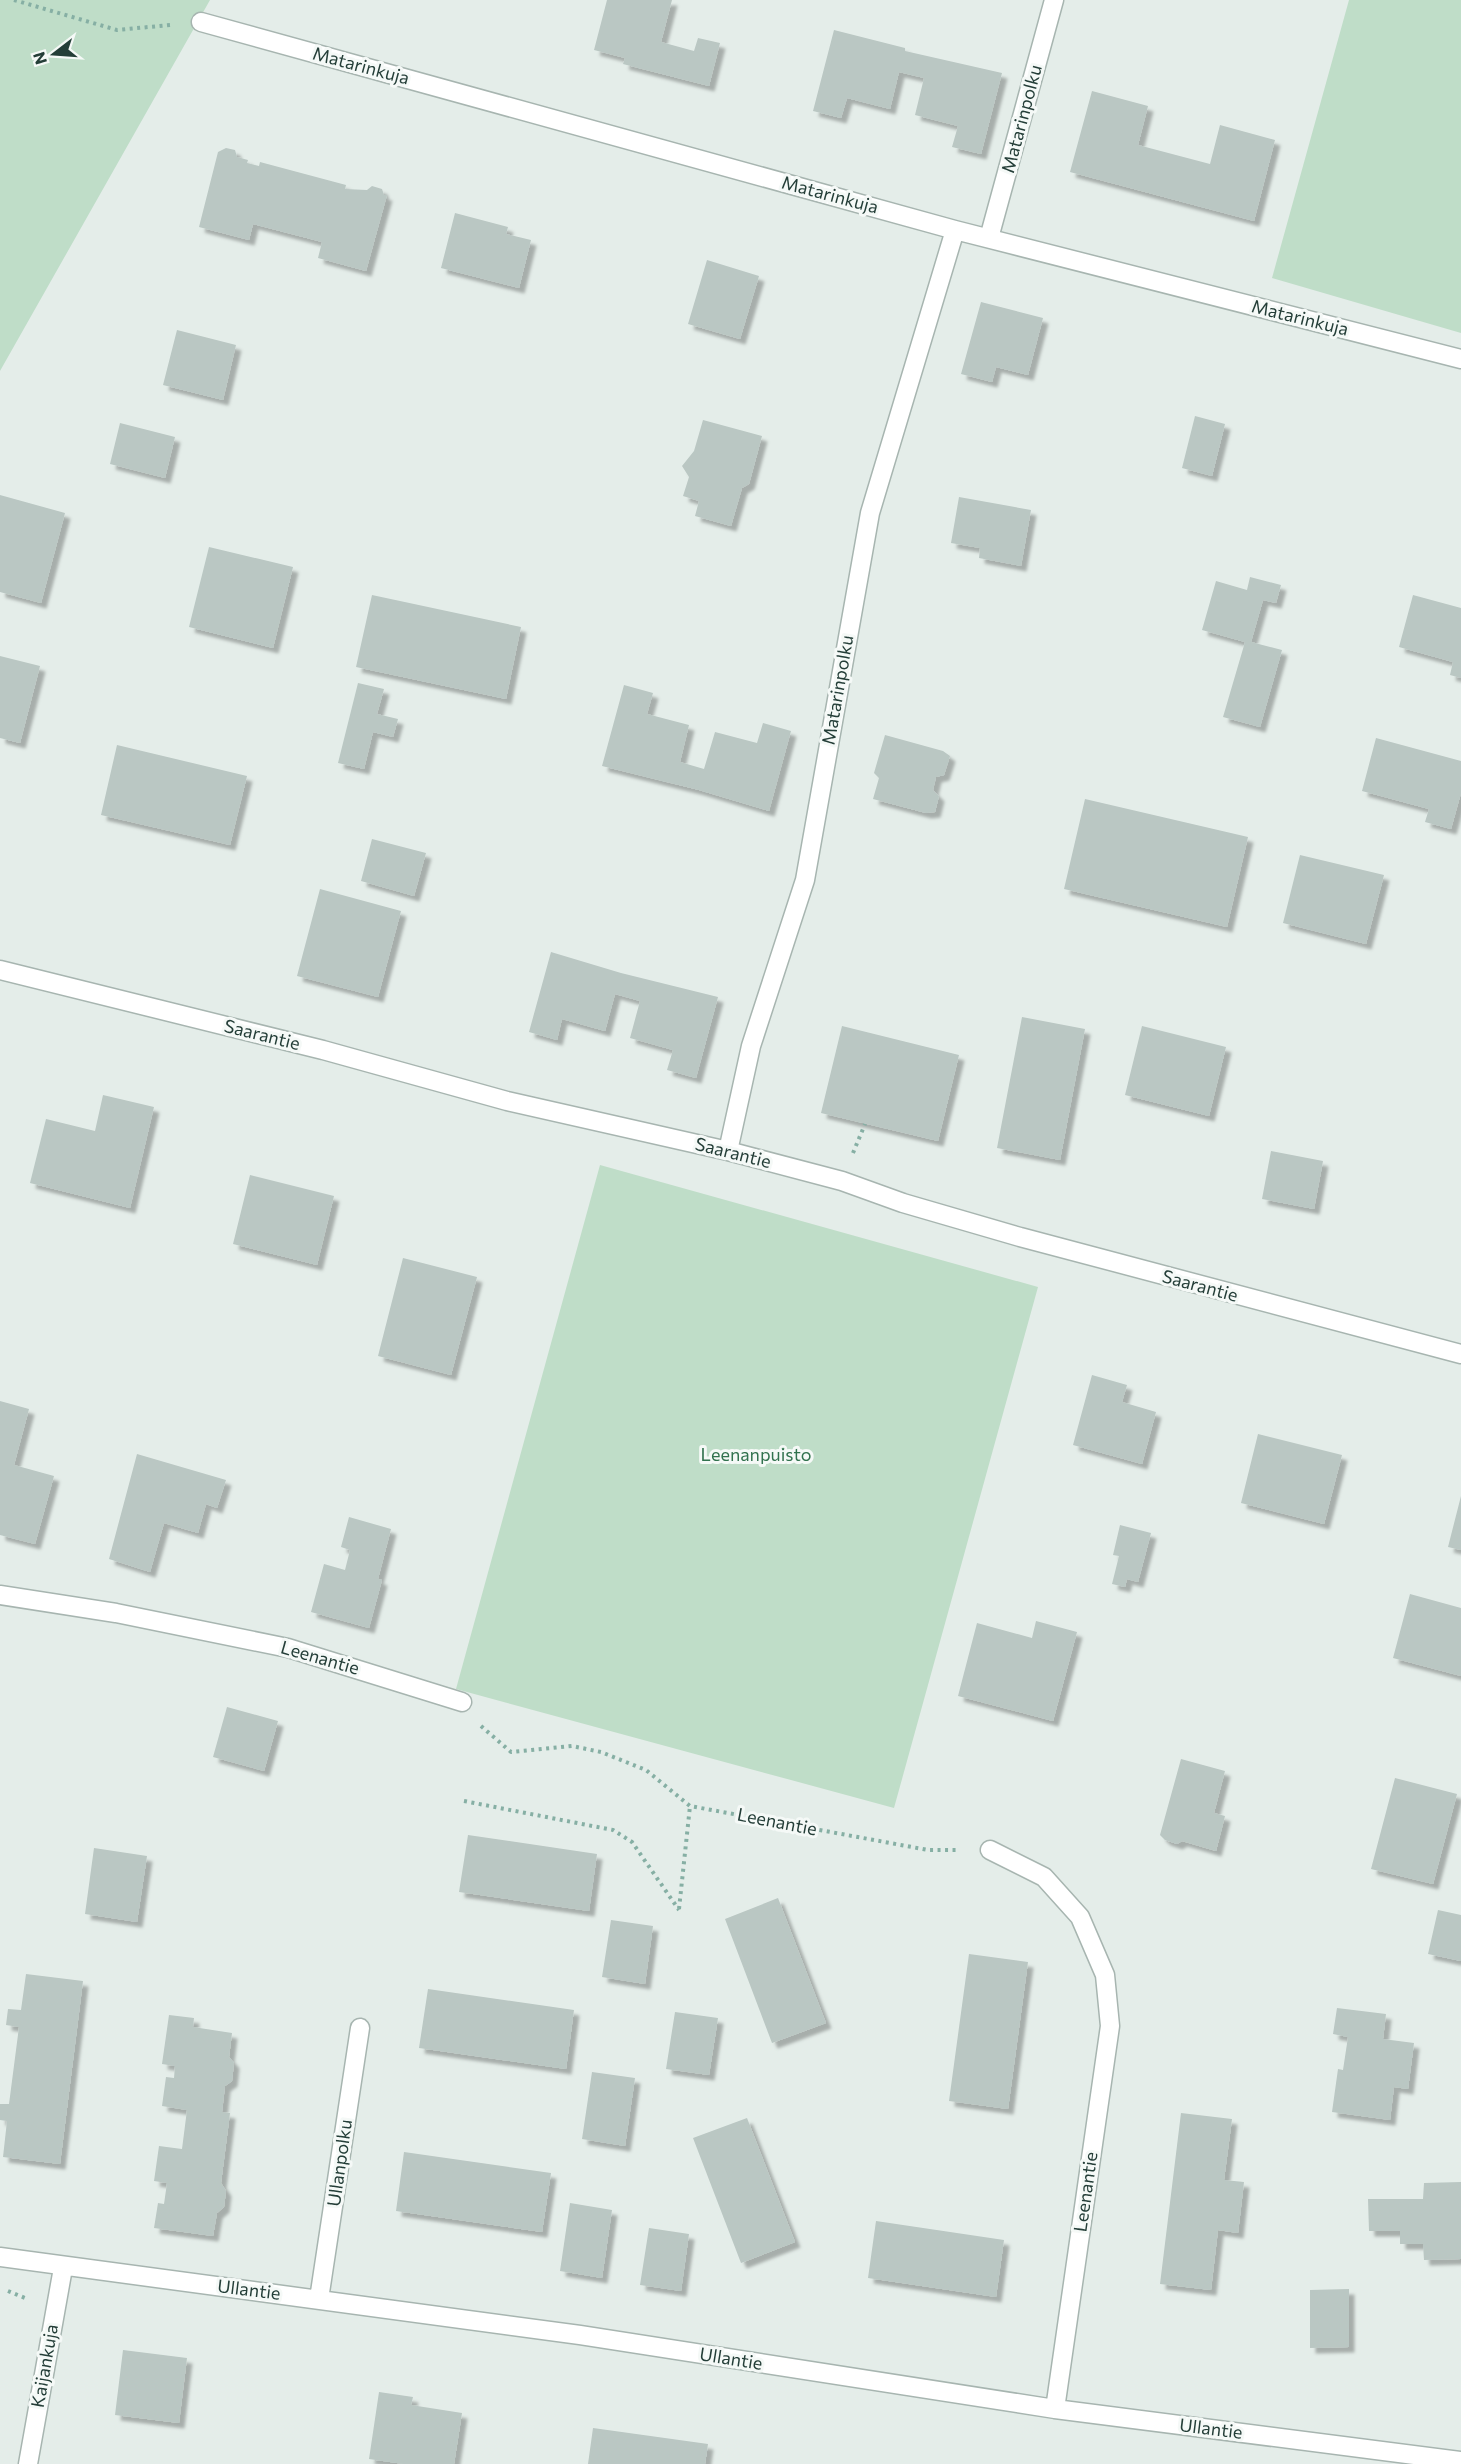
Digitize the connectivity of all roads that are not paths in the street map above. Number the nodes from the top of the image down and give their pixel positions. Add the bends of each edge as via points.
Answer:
1 (1054, 0) edge
2 (201, 22) road end
3 (955, 230) junction
4 (989, 238) junction
5 (1461, 359) edge
6 (0, 970) edge
7 (728, 1151) junction
8 (1461, 1354) edge
9 (0, 1595) edge
10 (462, 1702) road end
11 (990, 1850) road end
12 (360, 2028) dead end
13 (0, 2258) edge
14 (63, 2268) junction
15 (320, 2299) junction
16 (1055, 2409) junction
17 (1461, 2461) edge
18 (28, 2464) edge

1 - 4 street, Matarinpolku
2 - 3 street, Matarinkuja
3 - 4 street, Matarinkuja
3 - 7 street, Matarinpolku via 870,513 805,880 751,1046
4 - 5 street, Matarinkuja
6 - 7 street, Saarantie via 323,1050 507,1101
7 - 8 street, Saarantie via 842,1181 1020,1237
9 - 10 street, Leenantie via 116,1613 288,1648
11 - 16 street, Leenantie via 1044,1877 1080,1917 1105,1975 1110,2026
12 - 15 street, Ullanpolku
13 - 14 street, Ullantie
14 - 15 street, Ullantie
14 - 18 street, Kaijankuja
15 - 16 street, Ullantie
16 - 17 street, Ullantie

